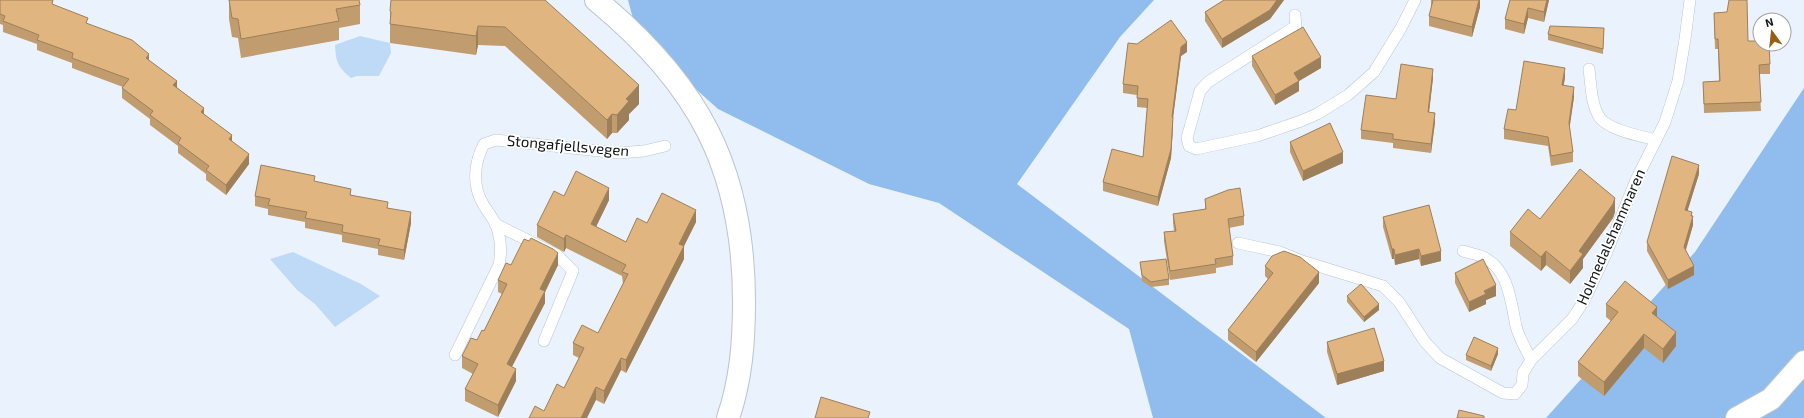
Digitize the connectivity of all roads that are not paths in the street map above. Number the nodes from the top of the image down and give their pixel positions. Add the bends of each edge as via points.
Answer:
1 (596, 0) edge
2 (1415, 0) edge
3 (1690, 0) edge
4 (1295, 15) dead end
5 (1589, 69) dead end
6 (1656, 140) junction
7 (665, 146) dead end
8 (495, 224) junction
9 (1238, 243) dead end
10 (1462, 251) dead end
11 (544, 341) dead end
12 (455, 355) dead end
13 (1531, 360) junction
14 (1804, 362) edge
15 (1768, 408) edge
16 (728, 418) edge
17 (1737, 418) edge

1 - 16 street via 634,33 682,89 714,142 731,188 742,255 744,324 741,370
2 - 4 lane via 1374,72 1348,95 1317,114 1257,136 1196,149 1190,146 1187,138 1200,91 1224,71 1296,26
3 - 6 lane, Holmedalshammaren via 1678,81 1665,122
5 - 6 lane via 1592,98 1601,119 1610,126
6 - 13 lane, Holmedalshammaren via 1584,301 1572,319
7 - 8 lane, Stongafjellsvegen via 618,153 496,140 484,144 475,167 477,187 482,202
8 - 11 lane via 557,254 573,271
8 - 12 lane, Stongafjellsvegen via 500,238 499,265
9 - 13 lane, Holmedalshammaren via 1280,252 1383,286 1440,358 1503,393 1515,394 1522,384 1523,372
10 - 13 lane via 1484,257 1495,265 1503,276 1521,340
14 - 15 street
15 - 17 street

